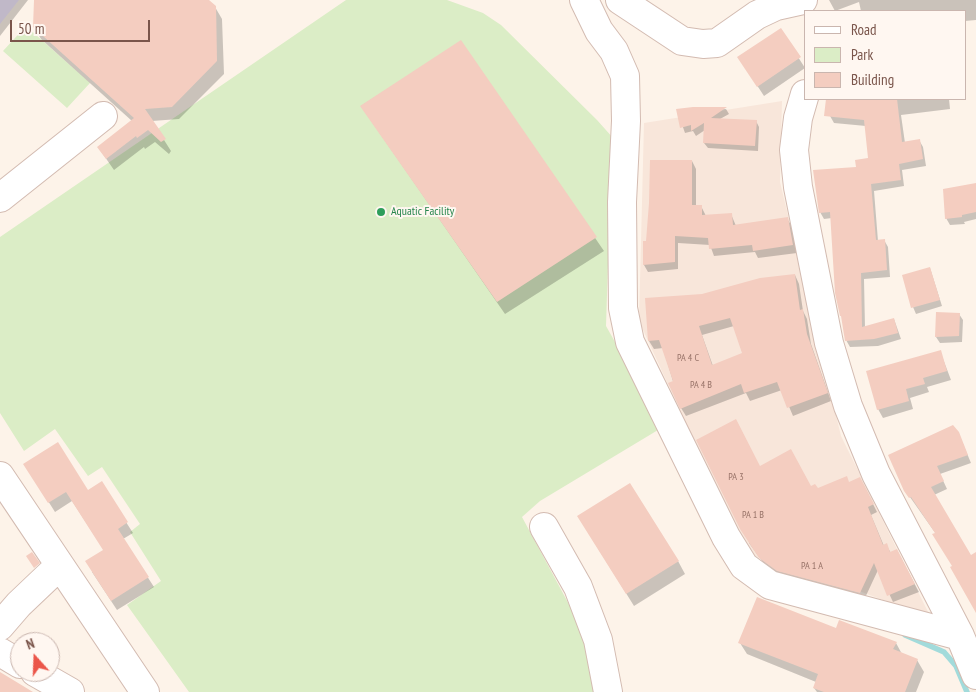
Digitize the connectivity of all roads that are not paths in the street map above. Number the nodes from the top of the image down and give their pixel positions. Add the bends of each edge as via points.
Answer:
1 (584, 0) edge
2 (620, 0) edge
3 (803, 0) edge
4 (804, 97) edge
5 (103, 116) dead end
6 (0, 198) edge
7 (0, 476) edge
8 (544, 527) dead end
9 (59, 566) junction
10 (0, 626) edge
11 (960, 636) junction
12 (976, 675) edge
13 (52, 682) edge
14 (70, 692) edge
15 (145, 692) edge
16 (608, 692) edge

1 - 11 street via 625,76 623,308 630,342 726,537 744,566 770,584
2 - 3 street via 682,41 702,44 717,43 776,6
4 - 11 street via 794,150 798,187 829,342 848,406 876,474
5 - 6 street
7 - 9 street
8 - 16 street via 578,587 598,640
9 - 10 street via 18,604
9 - 15 street
11 - 12 street
13 - 14 street

